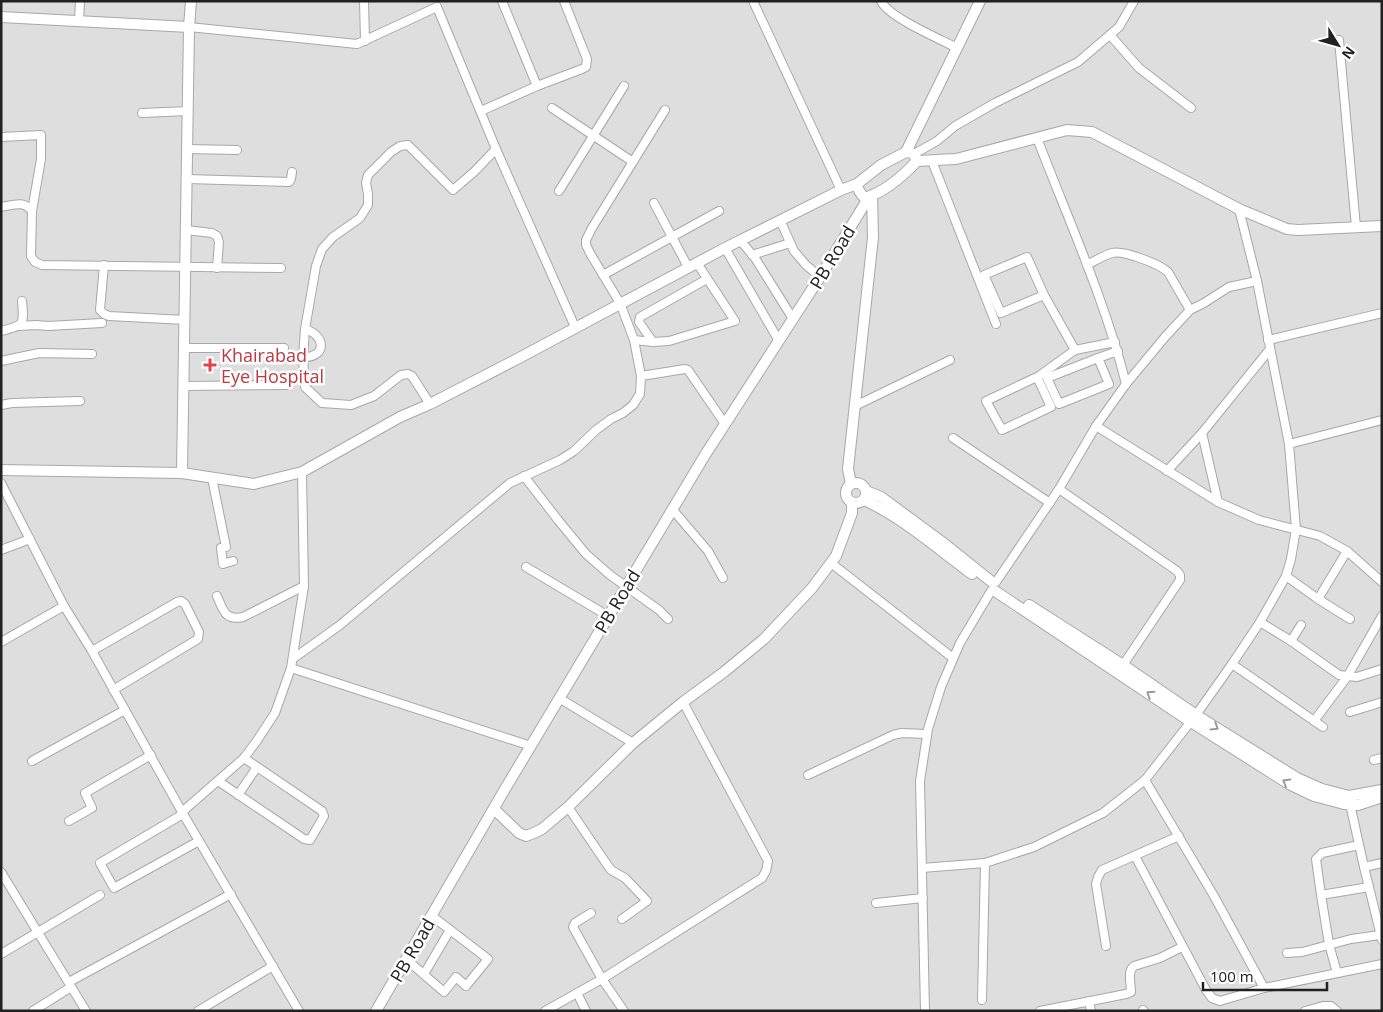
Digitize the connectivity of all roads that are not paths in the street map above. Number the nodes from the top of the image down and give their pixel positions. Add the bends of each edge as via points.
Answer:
1 (80, 1) edge
2 (191, 1) edge
3 (364, 1) edge
4 (502, 1) edge
5 (564, 1) edge
6 (753, 1) edge
7 (882, 1) edge
8 (980, 1) edge
9 (1134, 1) edge
10 (437, 4) edge
11 (1, 17) edge
12 (79, 21) junction
13 (189, 27) junction
14 (1110, 35) junction
15 (1339, 40) dead end
16 (365, 41) junction
17 (957, 48) junction
18 (537, 86) junction
19 (624, 86) dead end
20 (552, 108) dead end
21 (1191, 108) dead end
22 (188, 110) junction
23 (665, 110) dead end
24 (481, 111) junction
25 (142, 113) dead end
26 (593, 136) junction
27 (1, 137) edge
28 (1037, 138) junction
29 (187, 149) junction
30 (496, 149) junction
31 (237, 150) dead end
32 (912, 156) junction
33 (932, 161) junction
34 (633, 162) junction
35 (292, 172) dead end
36 (187, 179) junction
37 (857, 184) junction
38 (841, 190) junction
39 (558, 191) dead end
40 (870, 196) junction
41 (654, 203) dead end
42 (1, 207) edge
43 (1239, 209) junction
44 (719, 210) dead end
45 (32, 211) junction
46 (780, 220) junction
47 (1382, 226) edge
48 (1356, 227) junction
49 (186, 230) junction
50 (672, 237) junction
51 (740, 240) junction
52 (790, 243) junction
53 (724, 248) junction
54 (752, 255) junction
55 (692, 265) junction
56 (1087, 265) junction
57 (104, 266) junction
58 (186, 268) junction
59 (217, 268) junction
60 (280, 268) dead end
61 (603, 275) junction
62 (820, 277) junction
63 (707, 279) junction
64 (1257, 281) junction
65 (1044, 295) junction
66 (22, 301) dead end
67 (620, 303) junction
68 (1190, 310) junction
69 (1382, 313) edge
70 (793, 319) junction
71 (185, 320) junction
72 (102, 323) dead end
73 (996, 324) dead end
74 (19, 326) junction
75 (575, 328) junction
76 (305, 329) junction
77 (1, 331) edge
78 (634, 340) junction
79 (1268, 340) junction
80 (779, 341) junction
81 (653, 342) junction
82 (1115, 342) junction
83 (184, 348) junction
84 (284, 348) dead end
85 (1270, 349) junction
86 (1075, 350) junction
87 (1118, 351) junction
88 (92, 354) dead end
89 (303, 357) junction
90 (1098, 358) junction
91 (950, 360) dead end
92 (1, 361) edge
93 (641, 376) junction
94 (1037, 377) junction
95 (1126, 384) junction
96 (287, 385) dead end
97 (184, 386) junction
98 (80, 401) dead end
99 (430, 404) junction
100 (1, 405) edge
101 (854, 406) junction
102 (1382, 420) edge
103 (725, 424) junction
104 (1096, 426) junction
105 (1202, 433) junction
106 (953, 438) dead end
107 (1289, 444) junction
108 (1, 470) edge
109 (1167, 471) junction
110 (302, 472) junction
111 (182, 473) junction
112 (524, 476) junction
113 (212, 478) junction
114 (1, 483) edge
115 (851, 484) junction
116 (1059, 489) junction
117 (865, 495) junction
118 (1050, 502) junction
119 (1218, 502) junction
120 (852, 503) junction
121 (672, 509) junction
122 (1296, 529) junction
123 (30, 539) junction
124 (1, 550) edge
125 (1347, 551) junction
126 (233, 561) dead end
127 (831, 563) junction
128 (526, 567) dead end
129 (1286, 576) junction
130 (723, 578) dead end
131 (1382, 582) edge
132 (304, 586) junction
133 (626, 586) junction
134 (993, 586) junction
135 (217, 596) dead end
136 (1318, 599) junction
137 (64, 606) junction
138 (608, 616) junction
139 (1382, 616) edge
140 (668, 619) dead end
141 (1350, 620) dead end
142 (1260, 622) junction
143 (1301, 625) dead end
144 (1290, 641) junction
145 (1, 642) edge
146 (92, 651) junction
147 (294, 658) junction
148 (953, 658) junction
149 (1232, 664) junction
150 (1123, 665) junction
151 (291, 668) junction
152 (1381, 670) edge
153 (1347, 676) junction
154 (113, 690) junction
155 (559, 698) junction
156 (683, 702) junction
157 (1382, 702) edge
158 (125, 710) junction
159 (1350, 712) dead end
160 (1194, 719) junction
161 (1314, 721) junction
162 (1323, 727) dead end
163 (927, 734) junction
164 (633, 743) junction
165 (531, 746) junction
166 (150, 756) junction
167 (244, 758) junction
168 (32, 762) dead end
169 (257, 767) junction
170 (808, 776) dead end
171 (1145, 780) junction
172 (218, 781) junction
173 (1382, 790) edge
174 (1314, 791) junction
175 (238, 794) junction
176 (1382, 797) edge
177 (1350, 804) junction
178 (568, 807) junction
179 (494, 809) junction
180 (182, 813) junction
181 (69, 821) dead end
182 (1179, 836) junction
183 (199, 841) junction
184 (1359, 845) junction
185 (1135, 856) junction
186 (985, 863) junction
187 (1382, 864) edge
188 (1364, 867) junction
189 (922, 868) junction
190 (1, 872) edge
191 (1369, 887) junction
192 (231, 894) junction
193 (100, 895) dead end
194 (1321, 895) junction
195 (923, 898) junction
196 (876, 903) dead end
197 (1378, 909) edge
198 (591, 913) dead end
199 (432, 916) junction
200 (622, 919) dead end
201 (450, 930) junction
202 (38, 932) junction
203 (1381, 938) edge
204 (1329, 944) junction
205 (1106, 946) dead end
206 (1182, 947) junction
207 (1287, 953) dead end
208 (1, 954) edge
209 (406, 959) junction
210 (1382, 964) edge
211 (273, 966) junction
212 (424, 974) junction
213 (1337, 974) junction
214 (602, 979) junction
215 (70, 984) junction
216 (1264, 988) junction
217 (577, 993) junction
218 (982, 1000) dead end
219 (1089, 1001) junction
220 (1220, 1001) junction
221 (33, 1011) edge
222 (86, 1011) edge
223 (198, 1011) edge
224 (299, 1011) edge
225 (376, 1011) edge
226 (546, 1011) edge
227 (586, 1011) edge
228 (624, 1011) edge
229 (925, 1011) edge
230 (1040, 1011) edge
231 (1091, 1011) edge
232 (1222, 1011) edge
233 (1306, 1011) edge
234 (1337, 1011) edge

1 - 12 street
2 - 13 street
3 - 16 street
4 - 18 street
5 - 18 street via 587,64 582,69
6 - 38 street
7 - 17 street via 897,17
8 - 17 street
9 - 14 street
10 - 16 street
10 - 24 street
11 - 12 street
12 - 13 street
13 - 16 street via 357,44
13 - 22 street
14 - 21 street via 1140,68
14 - 32 street via 1078,62 955,126
15 - 48 street
17 - 32 street
18 - 24 street
19 - 26 street
20 - 26 street
22 - 25 street
22 - 29 street
23 - 34 street
24 - 30 street
26 - 34 street
26 - 39 street
27 - 45 street via 41,135 41,159
28 - 33 street via 956,159
28 - 43 street via 1067,130 1092,132
28 - 56 street
29 - 31 street
29 - 36 street
30 - 75 street
30 - 76 street via 453,190 408,145 400,146 380,162 368,175 368,205 360,218 322,249
32 - 33 street
32 - 37 street via 881,165
32 - 40 street via 898,178
33 - 73 street
34 - 61 street via 586,240 590,255
35 - 36 street via 289,182
36 - 49 street
37 - 38 street
37 - 40 street via 862,196
38 - 46 street
40 - 62 street, PB Road
40 - 101 street via 873,238
41 - 50 street
42 - 45 street via 23,204
43 - 48 street via 1287,229
43 - 64 street
44 - 50 street
45 - 57 street via 31,256 36,262 42,265
46 - 51 street
46 - 52 street
47 - 48 street
49 - 58 street
49 - 59 street via 217,236
50 - 55 street
50 - 61 street
51 - 53 street
51 - 54 street
52 - 54 street
52 - 62 street via 806,265
53 - 55 street
53 - 80 street
54 - 70 street
55 - 63 street
55 - 67 street
56 - 68 street via 1113,252 1152,262 1168,272
56 - 82 street
57 - 58 street
57 - 71 street via 100,310 104,314
58 - 59 street
58 - 71 street
59 - 60 street
61 - 67 street
62 - 70 street, PB Road
63 - 81 street via 640,316 639,322
63 - 81 street via 735,321 669,341
64 - 68 street via 1229,288
64 - 79 street
65 - 65 street via 1001,313 984,275 1027,257
65 - 86 street
66 - 74 street via 23,317
67 - 75 street
67 - 78 street
68 - 95 street
69 - 79 street
70 - 80 street, PB Road
71 - 83 street
72 - 74 street
74 - 77 street
75 - 99 street
76 - 89 street
76 - 89 street via 318,336 321,348 310,358
78 - 81 street
78 - 93 street
79 - 85 street
80 - 103 street, PB Road
82 - 86 street
82 - 87 street
83 - 84 street
83 - 97 street
85 - 105 street
85 - 107 street
86 - 94 street
87 - 90 street
87 - 95 street
88 - 92 street via 39,353
89 - 99 street via 305,387 322,403 352,405 374,396 400,375 408,374
90 - 90 street via 1047,378 1059,404 1109,384
91 - 101 street
93 - 103 street via 688,370
93 - 112 street via 640,394 633,405 596,430 574,451
94 - 94 street via 986,401 1002,430 1051,407
95 - 104 street
96 - 97 street
97 - 111 street
98 - 100 street
99 - 110 street via 400,417
101 - 115 street via 848,469
102 - 107 street
103 - 121 street, PB Road
104 - 109 street
104 - 116 street
105 - 109 street
105 - 119 street
106 - 118 street
107 - 122 street
108 - 111 street
109 - 119 street
110 - 113 street via 254,484
110 - 132 street
111 - 113 street
112 - 133 street via 586,554
112 - 147 street via 510,483 340,625
113 - 126 street via 226,547 221,548 223,564
114 - 123 street
115 - 117 street via 860,484 865,488
115 - 120 street via 846,489 846,496
116 - 118 street
116 - 150 street via 1180,576
117 - 120 street via 858,503
117 - 134 street via 881,497 942,542
118 - 134 street
119 - 122 street via 1259,520
120 - 127 street via 852,513
121 - 130 street via 708,551
121 - 133 street, PB Road
122 - 125 street via 1320,536
122 - 129 street
123 - 124 street
123 - 137 street
125 - 131 street
125 - 136 street
127 - 148 street
127 - 156 street via 764,639
128 - 138 street
129 - 136 street
129 - 142 street
132 - 135 street via 243,618 235,619 224,612
132 - 147 street
133 - 138 street, PB Road
133 - 140 street
134 - 148 street
134 - 150 street
160 -> 134 street
136 - 141 street
137 - 145 street
137 - 146 street
138 - 155 street, PB Road
139 - 153 street
142 - 144 street
142 - 149 street
143 - 144 street
144 - 153 street via 1339,675
146 - 154 street
146 - 154 street via 181,601 200,632 198,639
147 - 151 street
148 - 163 street
149 - 160 street
149 - 161 street
150 - 160 street
151 - 165 street
151 - 167 street via 274,713
152 - 153 street via 1357,677
153 - 161 street
154 - 158 street
155 - 164 street
155 - 165 street, PB Road
156 - 164 street
156 - 214 street via 768,861 766,871 762,878
157 - 159 street
158 - 166 street
158 - 168 street
160 - 171 street
160 - 174 street
161 - 162 street
163 - 170 street via 893,735
163 - 189 street via 920,781
164 - 178 street
165 - 179 street, PB Road
166 - 180 street
166 - 181 street via 85,792 92,808
167 - 169 street
167 - 172 street
169 - 175 street
169 - 175 street via 322,811 324,816 310,840 304,840
171 - 182 street
171 - 186 street via 1103,812 1034,847
172 - 175 street
172 - 180 street
173 - 174 street via 1350,796
174 - 177 street
176 - 177 street via 1358,805
177 - 184 street
178 - 179 street via 542,828 526,836
178 - 200 street via 608,866 647,901
179 - 199 street, PB Road
180 - 183 street
180 - 183 street via 100,863 114,888
182 - 185 street
182 - 216 street
183 - 192 street
184 - 188 street
184 - 194 street via 1318,856
185 - 205 street via 1102,870 1098,877 1096,884
185 - 206 street
186 - 189 street
186 - 218 street
187 - 188 street
188 - 191 street
189 - 195 street
190 - 202 street
191 - 194 street
191 - 197 street
192 - 211 street
192 - 215 street
193 - 202 street
194 - 204 street
195 - 196 street
195 - 229 street
197 - 203 street
198 - 214 street via 575,923 573,928
199 - 201 street
199 - 209 street, PB Road
201 - 212 street
201 - 212 street via 488,959 466,986 456,977 444,992
202 - 208 street
202 - 215 street
203 - 204 street
204 - 207 street
204 - 213 street
206 - 219 street via 1131,968 1131,992
206 - 220 street via 1206,990 1212,998
209 - 212 street
209 - 225 street, PB Road
210 - 213 street
211 - 223 street
211 - 224 street
213 - 216 street
214 - 217 street
214 - 228 street
215 - 221 street
215 - 222 street
216 - 220 street
217 - 226 street
217 - 227 street
219 - 230 street
219 - 231 street
220 - 232 street
233 - 234 street via 1331,1006

